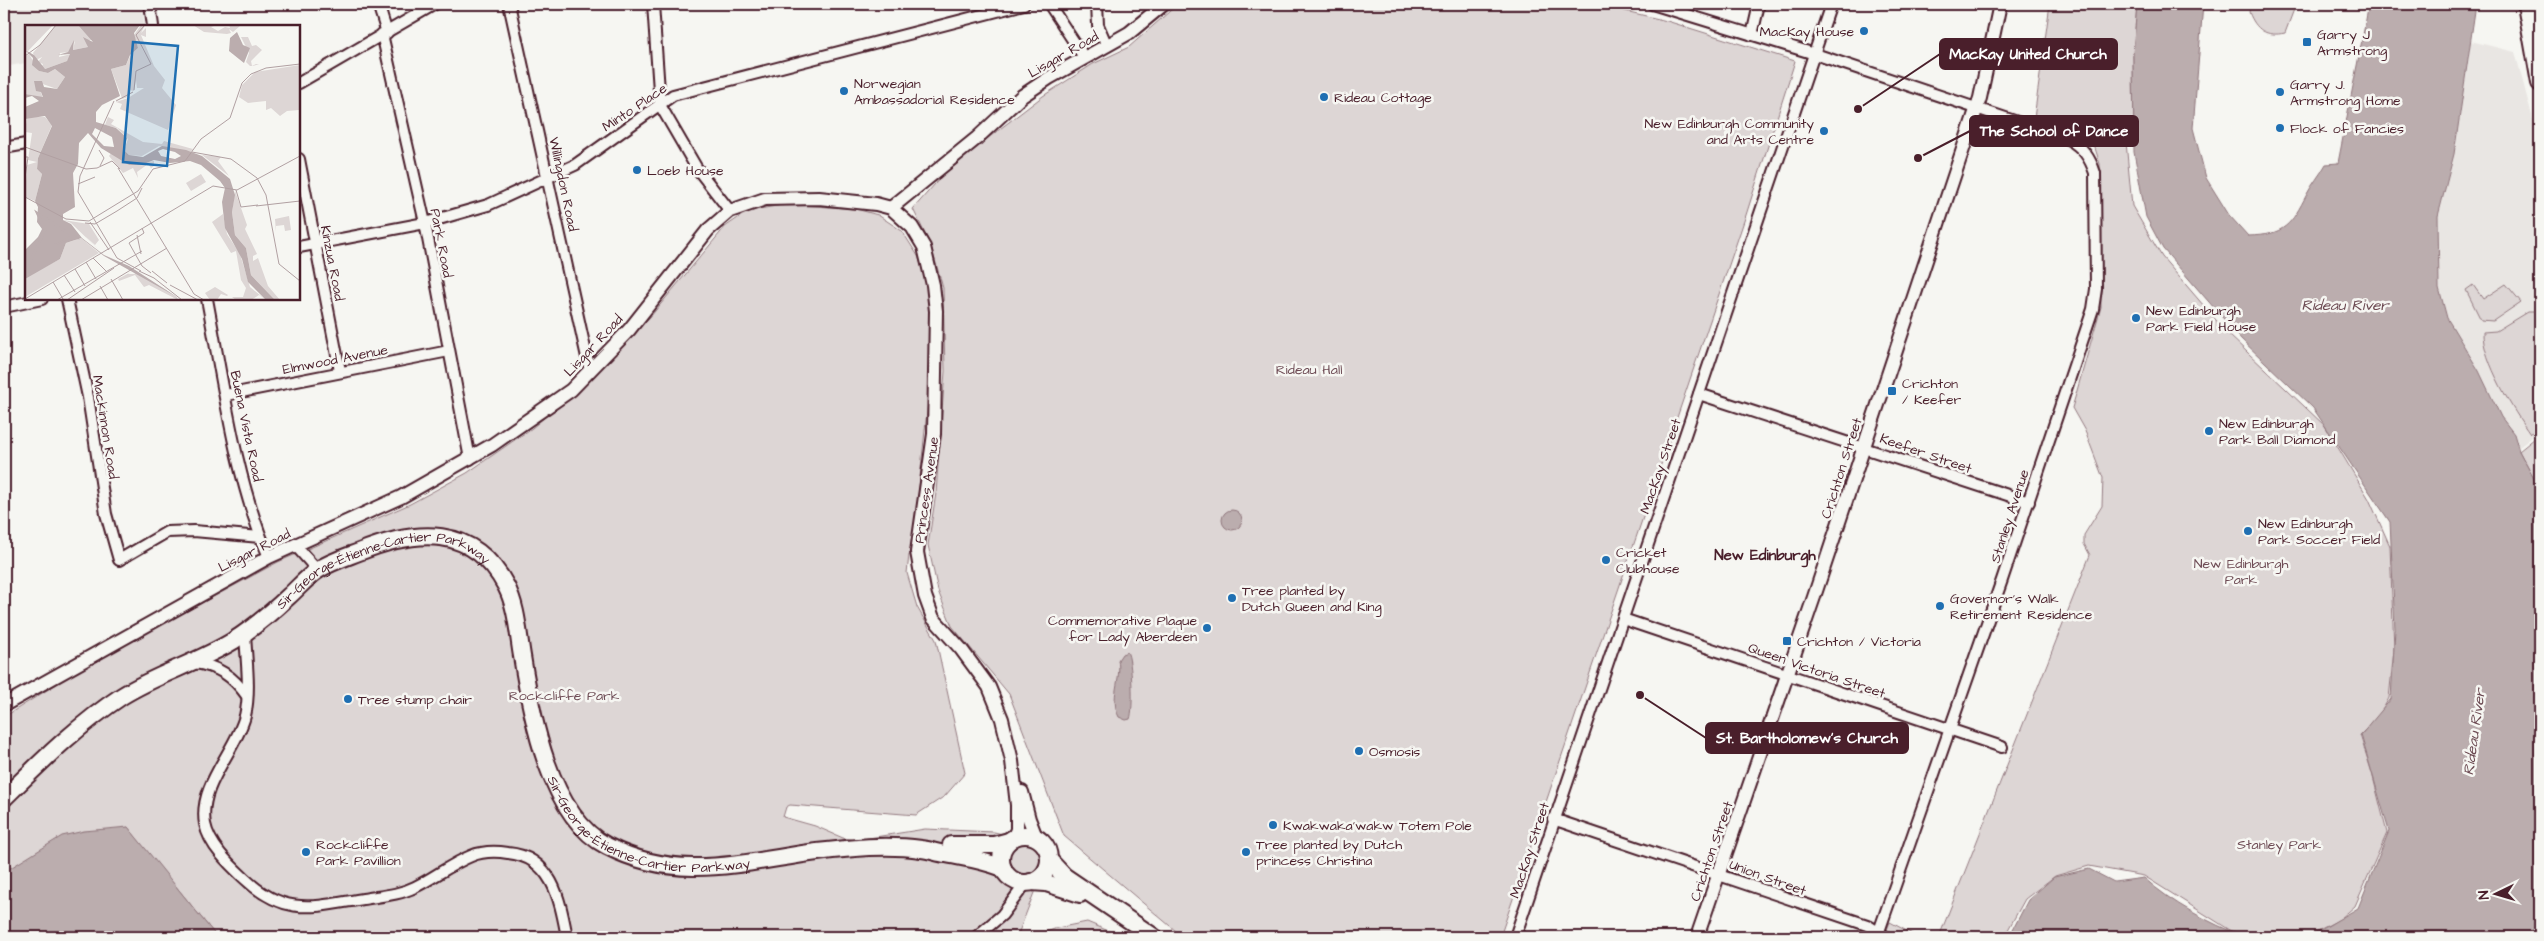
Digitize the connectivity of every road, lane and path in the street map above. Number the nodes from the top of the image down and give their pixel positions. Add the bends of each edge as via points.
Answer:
1 (150, 4) edge
2 (378, 4) edge
3 (435, 4) edge
4 (509, 4) edge
5 (653, 4) edge
6 (1024, 4) edge
7 (1049, 4) edge
8 (1096, 4) edge
9 (1164, 4) edge
10 (1652, 4) edge
11 (1759, 4) edge
12 (1831, 4) edge
13 (2000, 4) edge
14 (2526, 4) edge
15 (153, 25) edge
16 (384, 33) junction
17 (1752, 34) junction
18 (1107, 46) junction
19 (1815, 54) junction
20 (1084, 57) junction
21 (300, 82) edge
22 (2540, 83) edge
23 (660, 105) junction
24 (1976, 109) junction
25 (25, 144) edge
26 (4, 148) edge
27 (300, 164) edge
28 (549, 177) junction
29 (891, 208) junction
30 (730, 211) junction
31 (424, 223) junction
32 (316, 244) junction
33 (300, 248) edge
34 (37, 300) edge
35 (68, 300) edge
36 (207, 300) edge
37 (4, 307) edge
38 (449, 351) junction
39 (340, 371) junction
40 (590, 371) junction
41 (1699, 394) junction
42 (226, 395) junction
43 (1863, 446) junction
44 (470, 459) junction
45 (2029, 502) junction
46 (260, 537) junction
47 (295, 545) junction
48 (269, 556) junction
49 (317, 570) junction
50 (1623, 619) junction
51 (245, 633) junction
52 (193, 662) junction
53 (1787, 675) junction
54 (247, 696) junction
55 (4, 705) edge
56 (1950, 728) junction
57 (2002, 747) dead end
58 (1012, 761) junction
59 (4, 798) edge
60 (1553, 819) junction
61 (1036, 837) junction
62 (1011, 839) junction
63 (922, 849) junction
64 (1050, 861) junction
65 (1003, 868) junction
66 (1719, 873) junction
67 (1029, 883) junction
68 (1101, 903) junction
69 (1881, 935) edge
70 (567, 937) edge
71 (976, 937) edge
72 (1154, 937) edge
73 (1515, 937) edge
74 (1697, 937) edge

1 - 15 street
2 - 16 street, Park Road
3 - 16 street
4 - 28 street, Willingdon Road
5 - 23 street
6 - 23 street, Minto Place via 673,96
7 - 20 street
8 - 18 street via 1098,25
9 - 18 street, Lisgar Road via 1129,33
10 - 17 street, Stanley Avenue
11 - 17 street
12 - 19 street, MacKay Street
13 - 24 street, Crichton Street
14 - 22 main road
16 - 21 street
16 - 31 street, Park Road
17 - 19 street, Stanley Avenue
18 - 20 street, Lisgar Road
19 - 24 street, Stanley Avenue
19 - 41 street, MacKay Street
20 - 29 street, Lisgar Road via 1022,96 977,138
23 - 28 street, Minto Place via 575,165
23 - 30 street via 696,167
24 - 43 street, Crichton Street
24 - 45 street, Stanley Avenue via 2075,142 2091,161 2095,173 2096,290 2093,309
25 - 26 street
27 - 32 street, Kinzua Road
28 - 31 street, Minto Place via 488,205
28 - 40 street, Willingdon Road
29 - 30 street, Lisgar Road via 819,198 765,199
29 - 58 street, Princess Avenue via 907,220 924,246 936,311 934,434 917,552 925,596 932,618 961,649 989,687 1002,719
30 - 40 street, Lisgar Road via 708,230 629,330
31 - 32 street, Minto Place
31 - 38 street, Park Road
32 - 33 street, Minto Place
32 - 39 street, Kinzua Road
34 - 37 street
35 - 46 street, Mackinnon Road via 88,397 106,514 119,560 167,532
36 - 42 street, Buena Vista Road
38 - 39 street, Elmwood Avenue
38 - 44 street, Park Road
39 - 42 street, Elmwood Avenue
40 - 44 street, Lisgar Road via 571,390
41 - 43 street, Keefer Street
41 - 50 street, MacKay Street
42 - 46 street, Buena Vista Road via 236,449
43 - 45 street, Keefer Street
43 - 53 street, Crichton Street
44 - 47 street, Lisgar Road via 401,498
45 - 56 street, Stanley Avenue
46 - 48 street, Buena Vista Road
47 - 48 street, Lisgar Road
47 - 49 street
48 - 55 street, Lisgar Road
49 - 51 main road, Sir-George-Étienne-Cartier Parkway
49 - 63 main road, Sir-George-Étienne-Cartier Parkway via 375,545 421,535 444,536 484,556 512,601 532,718 546,763 574,816 586,832 604,845 643,861 706,868 844,849
50 - 53 street, Queen Victoria Street
50 - 60 street, MacKay Street
51 - 52 main road, Sir-George-Étienne-Cartier Parkway
51 - 54 street
52 - 54 street via 226,673
52 - 59 main road, Sir-George-Étienne-Cartier Parkway via 123,696 52,751
53 - 56 street, Queen Victoria Street
53 - 66 street, Crichton Street
54 - 70 street via 244,718 208,796 205,823 215,847 263,895 292,906 327,905 401,893 480,853 514,853 533,861 548,874 556,889
56 - 57 street, Queen Victoria Street
56 - 69 street, Stanley Avenue
58 - 61 street, Princess Avenue
58 - 62 street, Princess Avenue via 1018,817 1017,829
60 - 66 street, Union Street
60 - 73 street, MacKay Street
61 - 62 main road via 1025,834
61 - 64 main road via 1047,847
62 - 63 main road, Sir-George-Étienne-Cartier Parkway via 994,845 945,844
62 - 65 main road via 1002,853
63 - 65 main road, Sir-George-Étienne-Cartier Parkway via 982,860
64 - 67 main road via 1044,875
64 - 68 main road via 1064,876
65 - 67 main road via 1012,879
66 - 69 street, Union Street via 1868,925
66 - 74 street, Crichton Street
67 - 68 main road via 1058,886
67 - 71 street via 1002,915
68 - 72 main road

